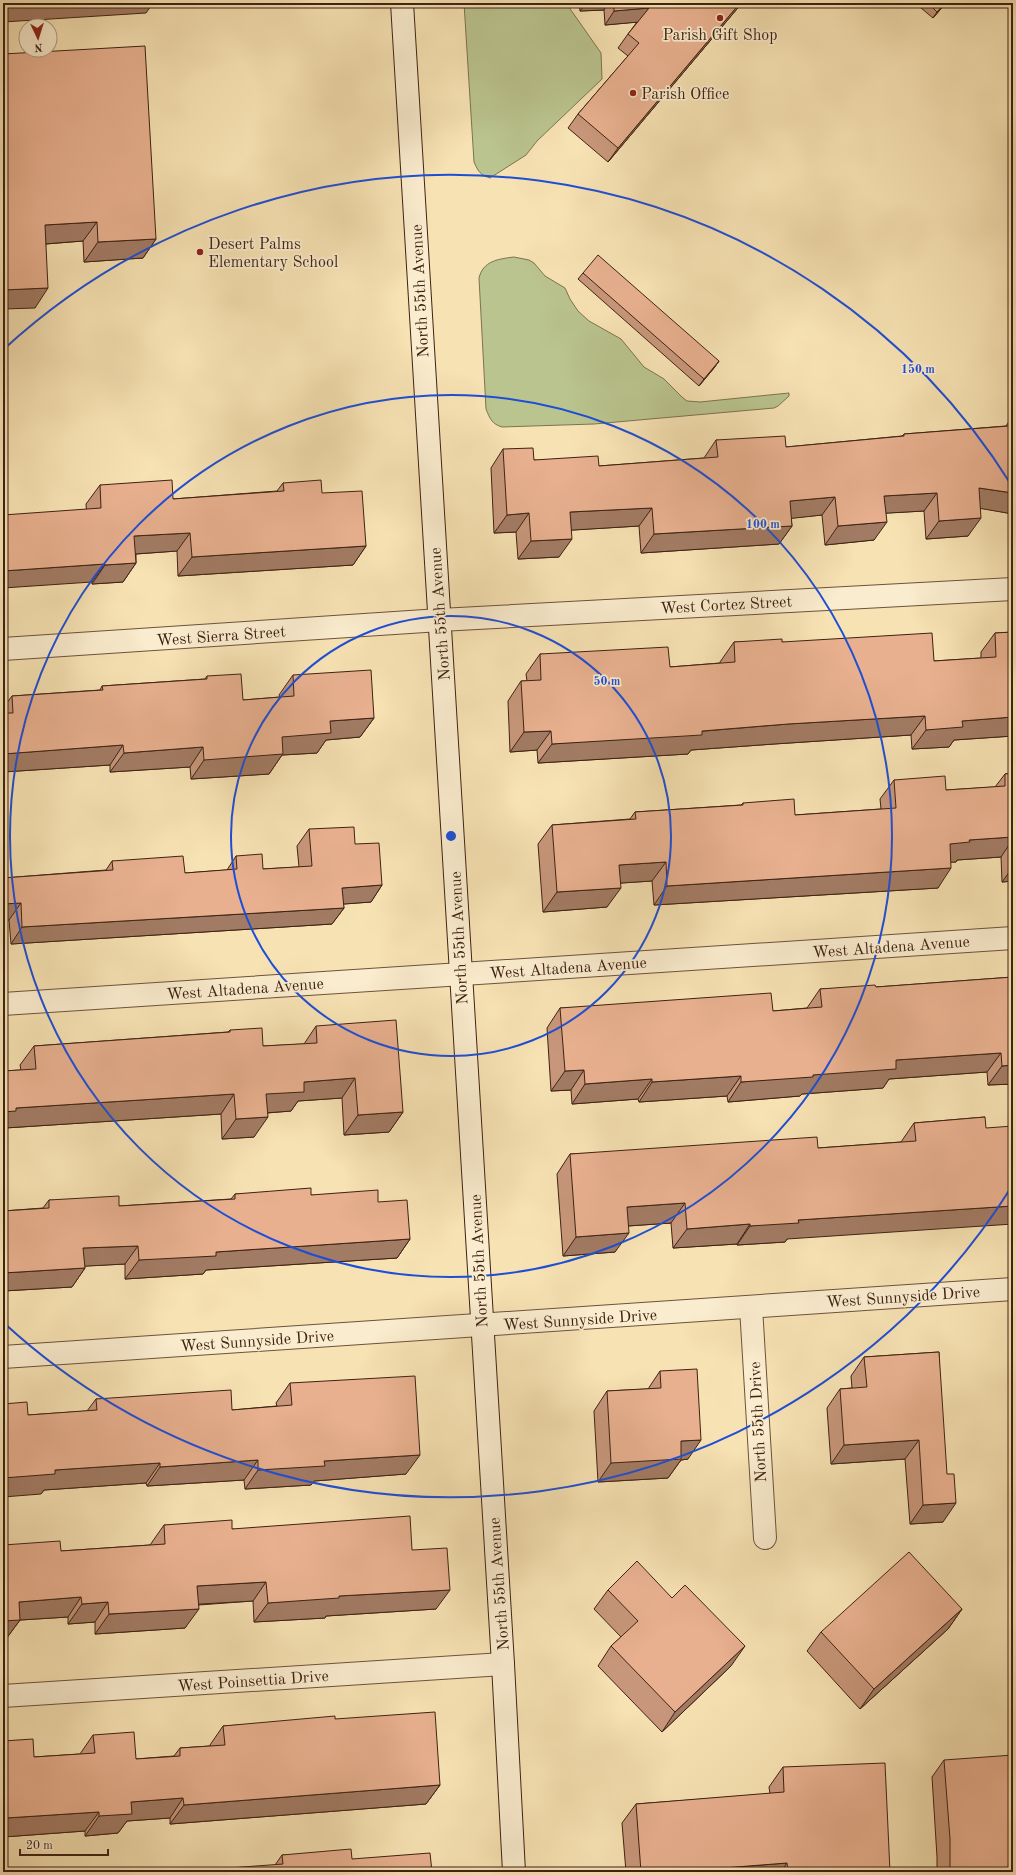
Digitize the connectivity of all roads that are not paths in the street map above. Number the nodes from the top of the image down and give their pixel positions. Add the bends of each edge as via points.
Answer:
1 (402, 3) edge
2 (1013, 589) edge
3 (440, 620) junction
4 (3, 649) edge
5 (1013, 938) edge
6 (460, 974) junction
7 (3, 1004) edge
8 (1013, 1289) edge
9 (750, 1307) junction
10 (482, 1326) junction
11 (3, 1357) edge
12 (765, 1538) dead end
13 (503, 1664) junction
14 (3, 1696) edge
15 (514, 1872) edge

1 - 3 street, North 55th Avenue
2 - 3 street, West Cortez Street
3 - 4 street, West Sierra Street
3 - 6 street, North 55th Avenue
5 - 6 street, West Altadena Avenue
6 - 7 street, West Altadena Avenue
6 - 10 street, North 55th Avenue
8 - 9 street, West Sunnyside Drive
9 - 10 street, West Sunnyside Drive
9 - 12 street, North 55th Drive
10 - 11 street, West Sunnyside Drive
10 - 13 street, North 55th Avenue
13 - 14 street, West Poinsettia Drive
13 - 15 street, North 55th Avenue

